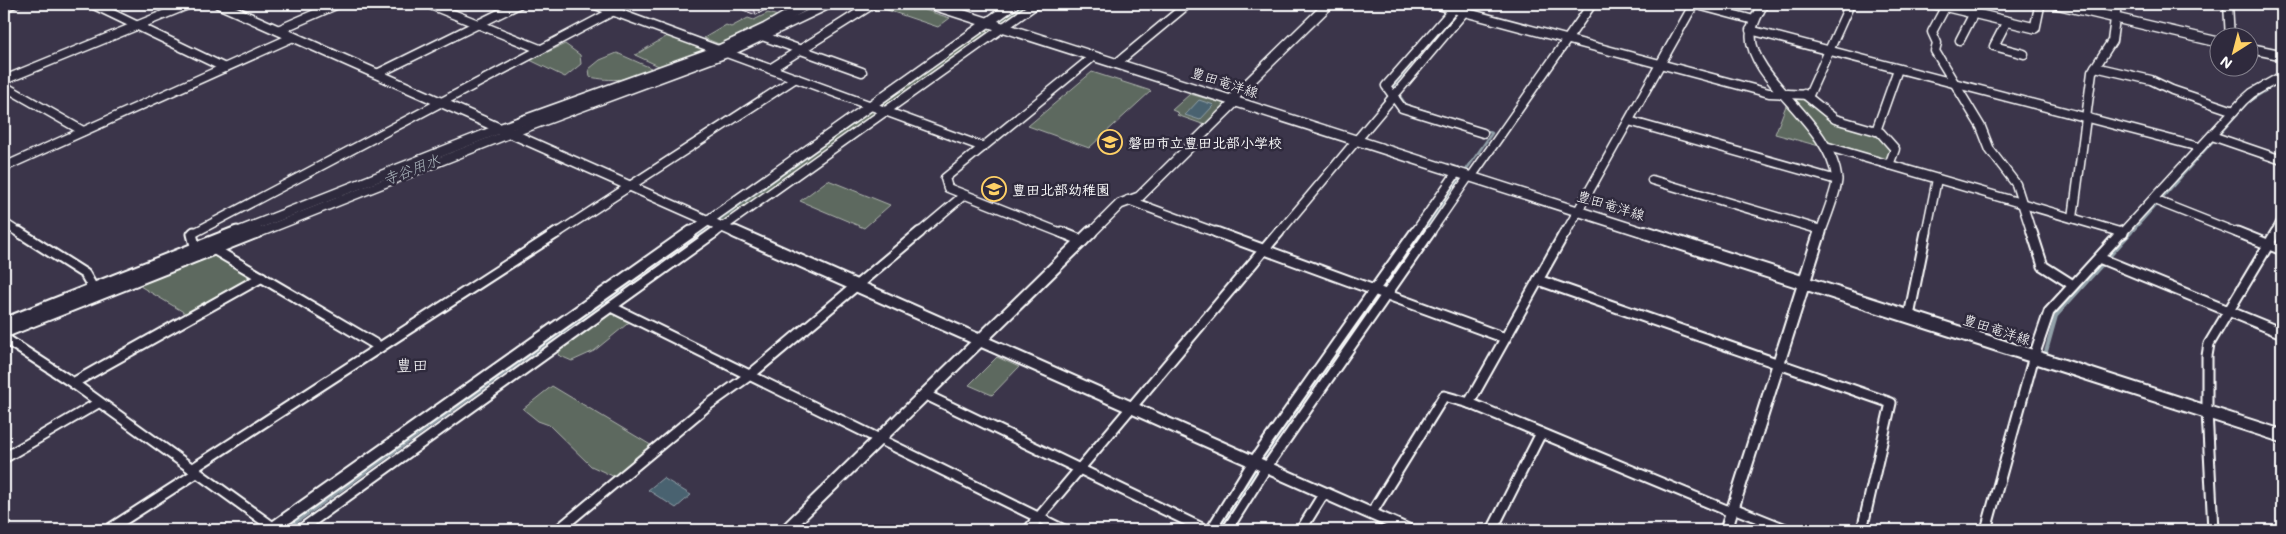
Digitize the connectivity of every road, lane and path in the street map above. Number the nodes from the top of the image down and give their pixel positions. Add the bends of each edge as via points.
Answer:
1 (16, 4) edge
2 (92, 4) edge
3 (190, 4) edge
4 (219, 4) edge
5 (338, 4) edge
6 (428, 4) edge
7 (519, 4) edge
8 (593, 4) edge
9 (627, 4) edge
10 (808, 4) edge
11 (830, 4) edge
12 (872, 4) edge
13 (930, 4) edge
14 (1014, 4) edge
15 (1036, 4) edge
16 (1188, 4) edge
17 (1329, 4) edge
18 (1434, 4) edge
19 (1471, 4) edge
20 (1592, 4) edge
21 (1693, 4) edge
22 (1763, 4) edge
23 (1850, 4) edge
24 (1935, 4) edge
25 (2040, 4) edge
26 (2056, 4) edge
27 (2117, 4) edge
28 (2228, 4) edge
29 (1946, 5) edge
30 (1455, 6) edge
31 (4, 9) edge
32 (613, 11) junction
33 (1464, 12) junction
34 (1974, 13) junction
35 (2116, 18) junction
36 (1754, 20) junction
37 (2007, 21) junction
38 (479, 24) junction
39 (995, 25) junction
40 (137, 26) junction
41 (2229, 28) edge
42 (278, 30) junction
43 (1750, 30) junction
44 (293, 37) junction
45 (765, 37) junction
46 (1567, 40) junction
47 (1960, 40) dead end
48 (2208, 40) edge
49 (540, 49) junction
50 (800, 49) junction
51 (2258, 50) edge
52 (1829, 51) junction
53 (723, 52) junction
54 (2024, 54) dead end
55 (2282, 55) edge
56 (1094, 56) junction
57 (1117, 63) junction
58 (1661, 65) junction
59 (2095, 67) junction
60 (225, 68) junction
61 (770, 69) junction
62 (1898, 69) junction
63 (862, 72) dead end
64 (378, 74) junction
65 (2282, 76) edge
66 (796, 78) junction
67 (4, 80) edge
68 (1954, 84) junction
69 (4, 86) edge
70 (1785, 93) junction
71 (1804, 94) junction
72 (1393, 97) junction
73 (1234, 101) junction
74 (440, 102) junction
75 (870, 105) junction
76 (884, 110) junction
77 (2234, 111) junction
78 (2086, 118) junction
79 (1629, 121) junction
80 (84, 131) junction
81 (505, 131) junction
82 (1876, 131) junction
83 (1483, 133) dead end
84 (2212, 136) junction
85 (1356, 140) junction
86 (1825, 146) junction
87 (983, 147) junction
88 (2199, 147) junction
89 (2282, 160) edge
90 (1888, 165) junction
91 (4, 167) edge
92 (1465, 175) junction
93 (1937, 179) junction
94 (1652, 180) dead end
95 (1837, 180) junction
96 (630, 186) junction
97 (964, 195) junction
98 (1128, 200) junction
99 (2154, 200) junction
100 (2022, 203) junction
101 (1577, 210) junction
102 (2074, 218) junction
103 (707, 221) junction
104 (4, 223) edge
105 (2281, 225) edge
106 (722, 227) junction
107 (1821, 230) junction
108 (2124, 233) junction
109 (1083, 240) junction
110 (2270, 245) junction
111 (210, 247) junction
112 (196, 249) junction
113 (2282, 250) edge
114 (1264, 251) junction
115 (2099, 258) junction
116 (262, 277) junction
117 (1538, 280) junction
118 (1805, 282) junction
119 (2073, 284) junction
120 (856, 286) junction
121 (93, 288) junction
122 (1375, 291) junction
123 (1386, 295) junction
124 (611, 307) junction
125 (2230, 311) junction
126 (1908, 316) junction
127 (4, 324) edge
128 (4, 333) edge
129 (2282, 333) edge
130 (4, 338) edge
131 (1506, 338) junction
132 (978, 341) junction
133 (380, 347) junction
134 (2034, 356) junction
135 (1778, 363) junction
136 (750, 375) junction
137 (73, 383) junction
138 (924, 394) junction
139 (98, 403) junction
140 (1468, 403) junction
141 (1130, 409) junction
142 (2207, 411) junction
143 (1540, 432) junction
144 (2282, 436) edge
145 (878, 440) junction
146 (4, 457) edge
147 (1253, 462) junction
148 (1082, 468) junction
149 (1266, 468) junction
150 (195, 470) junction
151 (1324, 493) junction
152 (1732, 510) junction
153 (1371, 514) junction
154 (1039, 518) junction
155 (274, 529) edge
156 (108, 530) edge
157 (300, 530) edge
158 (558, 530) edge
159 (786, 530) edge
160 (1028, 530) edge
161 (1064, 530) edge
162 (1206, 530) edge
163 (1211, 530) edge
164 (1227, 530) edge
165 (1301, 530) edge
166 (1408, 530) edge
167 (1492, 530) edge
168 (1726, 530) edge
169 (1788, 530) edge
170 (1862, 530) edge
171 (1986, 530) edge
172 (2213, 530) edge

1 - 31 main road
2 - 40 street
3 - 40 street
4 - 42 street
5 - 42 street
6 - 38 street
7 - 38 street
8 - 32 street
9 - 32 street
10 - 53 street
11 - 45 street
12 - 50 street
13 - 39 main road, 豊田竜洋線
14 - 39 street
15 - 39 street
16 - 57 street
17 - 73 street
18 - 30 street
19 - 33 street
20 - 46 street
21 - 36 street
21 - 58 street
22 - 36 street
23 - 52 street
24 - 29 street
25 - 37 street via 2035,28
26 - 35 street
27 - 35 street
28 - 41 street
29 - 34 street
29 - 68 street via 1932,32 1937,43 1935,51
30 - 33 street
30 - 72 street via 1386,86
32 - 49 street
32 - 53 street
33 - 46 street
33 - 72 street
34 - 37 street
34 - 47 street
35 - 48 street
35 - 59 street via 2112,41
36 - 43 street
37 - 54 street via 1994,46
38 - 49 street
38 - 64 street
39 - 56 main road, 豊田竜洋線
39 - 75 street
39 - 76 street
40 - 60 street
40 - 67 street
42 - 44 street
43 - 52 street
43 - 70 street via 1756,58
44 - 60 street
44 - 64 street
45 - 50 street
45 - 53 street
46 - 58 street
46 - 92 street
49 - 74 street
50 - 61 street
50 - 63 street
51 - 55 street
52 - 62 street
52 - 71 street via 1809,95
53 - 61 street
53 - 81 street
56 - 57 main road, 豊田竜洋線
56 - 87 street
57 - 73 main road, 豊田竜洋線
58 - 70 street via 1770,93
58 - 79 street
59 - 77 street via 2151,80
59 - 78 street
60 - 80 street
61 - 66 street
62 - 68 street
62 - 82 street
64 - 74 street
65 - 77 street via 2252,93
66 - 75 street
66 - 96 street
68 - 78 street
68 - 100 street via 1981,127 1990,150 2016,184
69 - 80 street
70 - 71 street
70 - 86 street
71 - 82 street via 1835,119
72 - 83 street via 1402,108
72 - 85 street
73 - 85 main road, 豊田竜洋線
73 - 98 street via 1139,197
74 - 81 street
74 - 112 street via 196,230 192,234
75 - 76 street
75 - 103 street
76 - 87 street
76 - 106 street
77 - 84 street
78 - 88 street
78 - 102 street
79 - 95 street
79 - 101 street
80 - 91 street
81 - 96 street
81 - 111 street
82 - 90 street via 1895,149
84 - 88 street
84 - 89 street
85 - 92 main road, 豊田竜洋線
85 - 114 street
86 - 90 street
86 - 95 street
87 - 97 street via 944,178 948,188
88 - 99 street
90 - 93 street
92 - 101 main road, 豊田竜洋線
92 - 122 street
92 - 123 street
93 - 100 street
93 - 126 street
94 - 107 street
95 - 107 street
96 - 103 street
96 - 133 street
97 - 109 street
97 - 120 street
98 - 109 street
98 - 114 street
99 - 108 street
99 - 110 street
100 - 102 street
100 - 119 street via 2043,266
101 - 117 street
101 - 118 main road, 豊田竜洋線
102 - 108 street
103 - 106 street
103 - 155 street
104 - 121 street via 85,274
105 - 110 street
106 - 120 street
106 - 124 street
107 - 118 street
108 - 115 street
109 - 132 street
110 - 113 street
110 - 125 street
111 - 112 street
111 - 116 street
111 - 128 street
112 - 121 street
114 - 122 street
114 - 141 street
115 - 119 street
115 - 125 street
116 - 133 street
116 - 137 street
117 - 131 street
117 - 135 street
118 - 126 main road, 豊田竜洋線
118 - 135 street
119 - 134 street via 2049,312
120 - 132 street
120 - 136 street
121 - 127 street
122 - 123 street
122 - 147 street
123 - 131 street
123 - 149 street
124 - 136 street
124 - 157 street
125 - 129 street
125 - 142 street via 2209,344
126 - 134 main road, 豊田竜洋線
130 - 137 street
131 - 140 street
132 - 138 street
132 - 141 street
133 - 150 street
134 - 142 main road, 豊田竜洋線
134 - 171 street
135 - 152 street
135 - 170 street via 1891,403
136 - 145 street
136 - 158 street via 708,405
137 - 139 street
138 - 145 street
138 - 148 street
139 - 146 street
139 - 150 street
140 - 143 street
140 - 153 street via 1444,396 1440,400
141 - 147 street
141 - 148 street
142 - 144 main road, 豊田竜洋線
142 - 172 street
143 - 152 street
143 - 167 street
145 - 154 street
145 - 159 street
147 - 149 street
147 - 163 street
148 - 154 street
148 - 162 street
149 - 151 street
149 - 164 street
150 - 155 street
150 - 156 street
151 - 153 street
151 - 165 street
152 - 168 street
152 - 169 street
153 - 166 street
154 - 160 street
154 - 161 street

